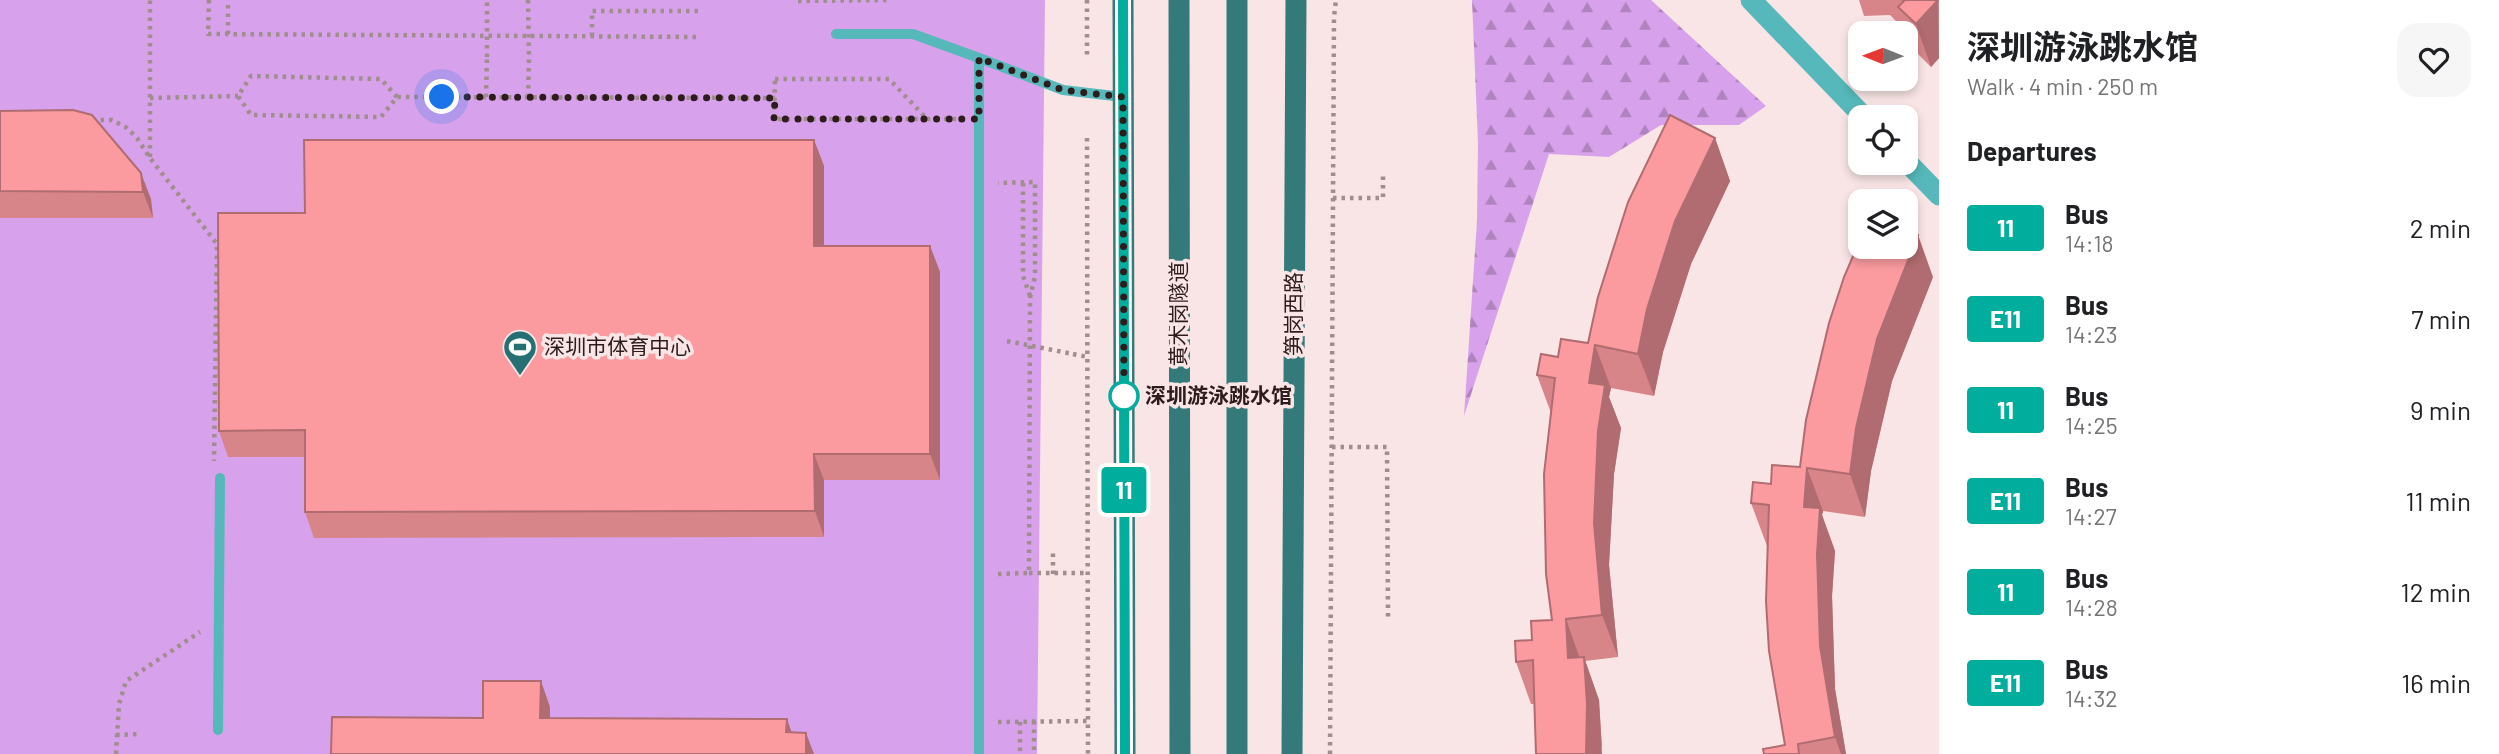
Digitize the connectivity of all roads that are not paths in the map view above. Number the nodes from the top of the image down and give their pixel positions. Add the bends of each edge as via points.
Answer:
1 (1123, 0) edge
2 (1179, 0) edge
3 (1237, 0) edge
4 (1296, 0) edge
5 (1751, 0) edge
6 (836, 34) dead end
7 (979, 58) junction
8 (1123, 97) junction
9 (1852, 105) edge
10 (1918, 173) edge
11 (1939, 195) edge
12 (217, 476) road end
13 (218, 730) dead end
14 (979, 754) edge
15 (1125, 754) edge
16 (1180, 754) edge
17 (1237, 754) edge
18 (1292, 754) edge

1 - 8 main road
2 - 16 main road, 黄木岗隧道
3 - 17 main road
4 - 18 main road, 笋岗西路
5 - 9 street
6 - 7 lane via 913,34
7 - 8 lane via 1063,90
7 - 14 lane
8 - 15 main road
10 - 11 street
12 - 13 lane

